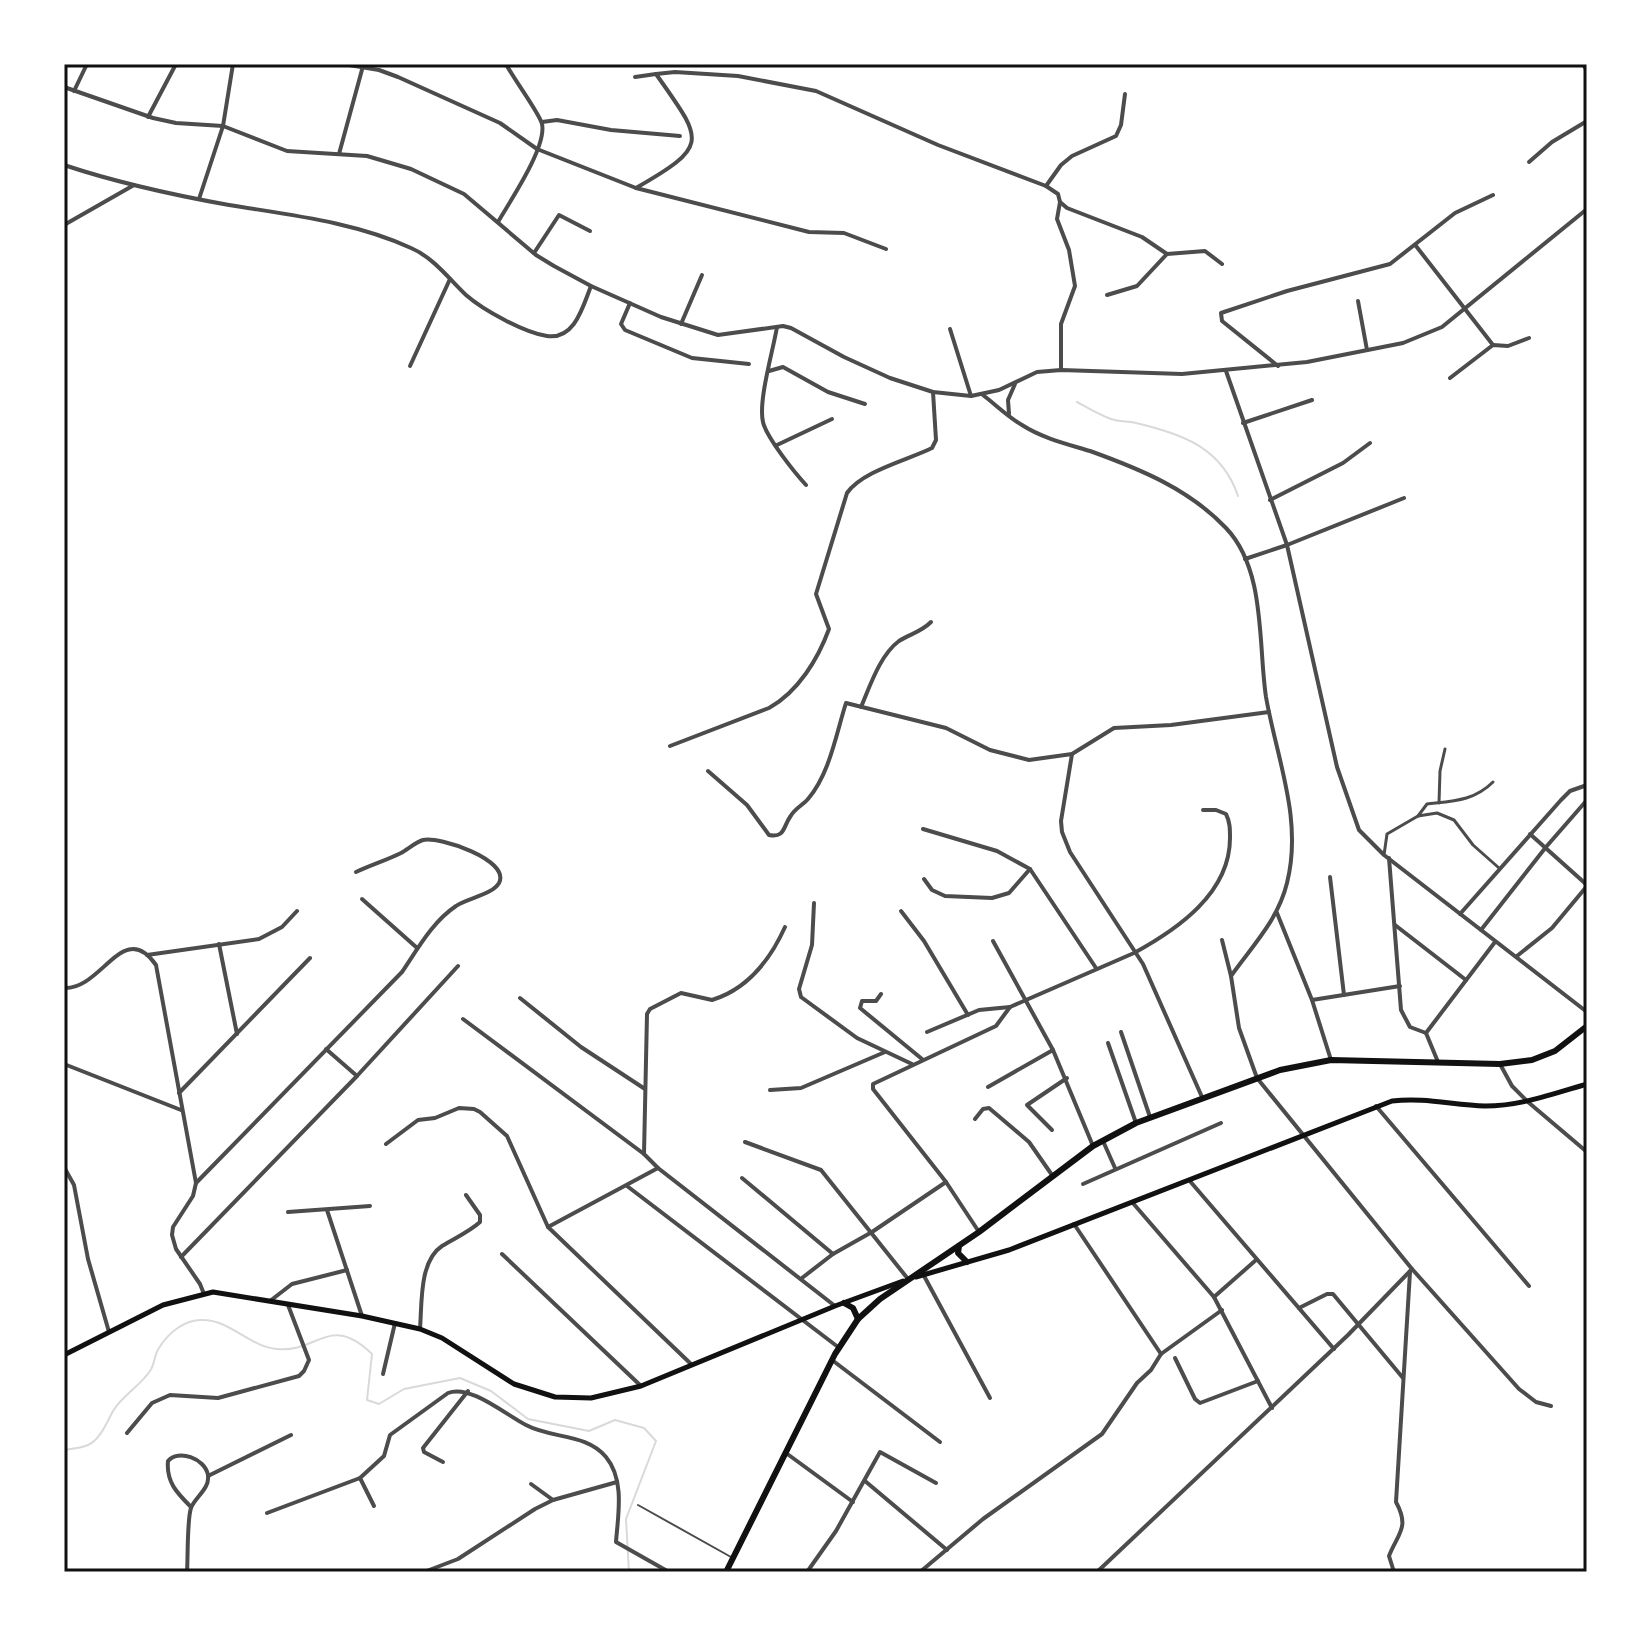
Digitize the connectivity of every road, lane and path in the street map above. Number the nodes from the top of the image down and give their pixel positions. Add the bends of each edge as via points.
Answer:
1 (87, 64) edge
2 (176, 64) edge
3 (233, 64) edge
4 (343, 64) edge
5 (506, 64) edge
6 (1583, 64) edge
7 (363, 66) edge
8 (1587, 71) edge
9 (656, 74) junction
10 (635, 77) dead end
11 (64, 87) edge
12 (74, 91) junction
13 (1125, 94) dead end
14 (148, 117) junction
15 (542, 122) junction
16 (1585, 122) edge
17 (223, 126) junction
18 (1587, 130) edge
19 (680, 136) dead end
20 (537, 149) junction
21 (339, 154) junction
22 (1529, 162) dead end
23 (64, 165) edge
24 (134, 185) junction
25 (1046, 186) junction
26 (636, 188) junction
27 (1493, 195) dead end
28 (199, 199) junction
29 (1060, 202) junction
30 (1587, 209) edge
31 (498, 222) junction
32 (64, 225) edge
33 (590, 231) dead end
34 (1416, 246) junction
35 (886, 249) dead end
36 (534, 253) junction
37 (1167, 254) junction
38 (1222, 264) dead end
39 (702, 275) dead end
40 (450, 279) junction
41 (591, 286) junction
42 (1107, 295) dead end
43 (1358, 301) dead end
44 (630, 303) junction
45 (1466, 309) junction
46 (681, 325) junction
47 (777, 327) junction
48 (950, 329) dead end
49 (1529, 338) dead end
50 (1493, 345) junction
51 (1367, 350) junction
52 (749, 364) dead end
53 (410, 366) dead end
54 (1278, 366) junction
55 (1061, 370) junction
56 (769, 371) junction
57 (1226, 371) junction
58 (1450, 378) dead end
59 (1016, 384) junction
60 (933, 392) junction
61 (983, 395) junction
62 (971, 396) junction
63 (1312, 400) dead end
64 (865, 404) dead end
65 (1009, 416) junction
66 (832, 419) dead end
67 (1243, 423) junction
68 (1370, 443) dead end
69 (777, 445) junction
70 (806, 485) dead end
71 (1404, 498) dead end
72 (1270, 500) junction
73 (1287, 545) junction
74 (1245, 559) junction
75 (931, 622) dead end
76 (861, 707) junction
77 (1269, 712) junction
78 (670, 746) dead end
79 (1445, 749) dead end
80 (1072, 754) junction
81 (708, 771) dead end
82 (1493, 782) dead end
83 (1587, 785) edge
84 (1587, 800) edge
85 (1439, 803) junction
86 (1203, 810) dead end
87 (1418, 816) junction
88 (923, 829) dead end
89 (1530, 834) junction
90 (1546, 847) junction
91 (1386, 857) junction
92 (1499, 868) junction
93 (1030, 869) junction
94 (356, 872) dead end
95 (1330, 877) dead end
96 (924, 879) dead end
97 (1587, 886) edge
98 (362, 899) dead end
99 (814, 903) dead end
100 (297, 911) dead end
101 (901, 911) dead end
102 (1277, 913) junction
103 (1460, 914) junction
104 (1394, 925) junction
105 (785, 927) dead end
106 (1481, 930) junction
107 (1222, 940) dead end
108 (993, 941) dead end
109 (1495, 942) junction
110 (219, 944) junction
111 (416, 947) junction
112 (1134, 953) junction
113 (147, 955) junction
114 (1517, 956) junction
115 (310, 958) dead end
116 (458, 966) dead end
117 (1096, 968) junction
118 (1231, 976) junction
119 (1466, 980) junction
120 (1400, 986) junction
121 (64, 988) edge
122 (881, 994) dead end
123 (1344, 995) junction
124 (520, 998) dead end
125 (1312, 1000) junction
126 (1025, 1001) junction
127 (1010, 1007) junction
128 (1587, 1012) edge
129 (968, 1015) junction
130 (463, 1019) dead end
131 (1587, 1026) edge
132 (927, 1032) dead end
133 (1121, 1032) dead end
134 (1426, 1033) junction
135 (237, 1034) junction
136 (1108, 1043) dead end
137 (326, 1049) junction
138 (1053, 1050) junction
139 (885, 1052) junction
140 (922, 1059) junction
141 (1331, 1060) junction
142 (1438, 1062) junction
143 (64, 1064) edge
144 (912, 1064) junction
145 (1500, 1064) junction
146 (357, 1076) junction
147 (1067, 1078) junction
148 (1257, 1078) junction
149 (1587, 1084) edge
150 (988, 1087) dead end
151 (645, 1089) junction
152 (770, 1090) dead end
153 (179, 1093) junction
154 (1202, 1097) junction
155 (1528, 1102) junction
156 (1376, 1106) junction
157 (181, 1110) junction
158 (1150, 1117) junction
159 (975, 1119) dead end
160 (1136, 1123) junction
161 (1221, 1123) dead end
162 (1052, 1130) dead end
163 (1305, 1134) junction
164 (1103, 1140) junction
165 (745, 1142) dead end
166 (386, 1144) dead end
167 (1093, 1146) junction
168 (1587, 1152) edge
169 (644, 1154) junction
170 (64, 1167) edge
171 (658, 1168) junction
172 (1115, 1168) junction
173 (1052, 1175) junction
174 (742, 1178) dead end
175 (1189, 1180) junction
176 (946, 1182) junction
177 (196, 1183) junction
178 (1083, 1184) dead end
179 (627, 1186) junction
180 (466, 1195) dead end
181 (1132, 1202) junction
182 (370, 1206) dead end
183 (327, 1210) junction
184 (288, 1212) dead end
185 (1074, 1224) junction
186 (548, 1227) junction
187 (872, 1232) junction
188 (979, 1232) junction
189 (959, 1246) junction
190 (502, 1254) dead end
191 (833, 1254) junction
192 (181, 1257) junction
193 (1256, 1260) junction
194 (967, 1262) junction
195 (347, 1270) junction
196 (1411, 1271) junction
197 (923, 1274) junction
198 (802, 1278) junction
199 (908, 1279) junction
200 (1529, 1286) dead end
201 (204, 1294) junction
202 (1214, 1297) junction
203 (269, 1302) junction
204 (844, 1303) junction
205 (288, 1304) junction
206 (835, 1306) junction
207 (1298, 1309) junction
208 (1222, 1310) junction
209 (362, 1316) junction
210 (858, 1319) junction
211 (802, 1320) junction
212 (395, 1323) junction
213 (1359, 1324) junction
214 (420, 1329) junction
215 (109, 1332) junction
216 (839, 1348) junction
217 (1334, 1349) junction
218 (1161, 1354) junction
219 (64, 1355) edge
220 (1175, 1358) dead end
221 (832, 1360) junction
222 (693, 1366) junction
223 (383, 1374) dead end
224 (1404, 1380) junction
225 (1258, 1381) junction
226 (641, 1386) junction
227 (468, 1391) junction
228 (990, 1398) dead end
229 (1551, 1406) dead end
230 (1272, 1408) junction
231 (127, 1433) dead end
232 (291, 1435) dead end
233 (940, 1442) dead end
234 (784, 1452) junction
235 (443, 1462) dead end
236 (208, 1476) junction
237 (360, 1478) junction
238 (865, 1481) junction
239 (617, 1482) junction
240 (936, 1483) dead end
241 (531, 1484) dead end
242 (553, 1500) junction
243 (853, 1502) junction
244 (638, 1505) dead end
245 (374, 1506) dead end
246 (191, 1507) junction
247 (267, 1513) dead end
248 (947, 1550) junction
249 (733, 1557) junction
250 (187, 1572) edge
251 (424, 1572) edge
252 (669, 1572) edge
253 (726, 1572) edge
254 (807, 1572) edge
255 (920, 1572) edge
256 (1097, 1572) edge
257 (1394, 1572) edge

1 - 12 street
2 - 14 street
3 - 17 street
4 - 7 street
5 - 15 street
6 - 8 street
7 - 20 street via 500,123
7 - 21 street
9 - 10 street
9 - 25 street via 738,76 816,91
9 - 26 street via 694,135 688,153
11 - 12 street
12 - 14 street
13 - 25 street via 1116,136 1072,156
14 - 17 street
15 - 19 street
15 - 20 street
16 - 18 street
16 - 22 street
17 - 21 street via 287,151
17 - 28 street
20 - 26 street
20 - 31 street
21 - 31 street via 367,156 423,174 464,194
23 - 24 street
24 - 28 street
24 - 32 street
25 - 29 street
26 - 35 street via 809,232 844,233
27 - 34 street via 1455,213
28 - 40 street via 321,220 392,240 425,256
29 - 37 street via 1142,237
29 - 55 street via 1057,219 1075,286 1061,324
30 - 45 street
31 - 36 street
33 - 36 street via 559,215
34 - 45 street
34 - 54 street via 1390,264 1221,313 1222,321
36 - 41 street
37 - 38 street via 1205,251
37 - 42 street via 1137,286
39 - 46 street
40 - 41 street via 470,298 545,336 570,328
40 - 53 street
41 - 44 street
43 - 51 street
44 - 46 street
44 - 52 street via 621,324 625,330 692,358
45 - 50 street
45 - 51 street via 1422,337
46 - 47 street via 718,335
47 - 56 street
47 - 60 street via 798,330 844,357
48 - 62 street
49 - 50 street
50 - 58 street
51 - 54 street
54 - 57 street
55 - 57 street
55 - 59 street via 1037,372
56 - 64 street via 783,367 828,392
56 - 69 street via 762,419
57 - 67 street
59 - 61 street
59 - 65 street via 1008,400
60 - 62 street
60 - 78 street via 932,448 863,479 847,493 816,594 829,629 804,677 779,703
61 - 62 street
61 - 65 street
63 - 67 street
65 - 74 street via 1042,435 1161,480 1227,529
66 - 69 street
67 - 72 street
68 - 72 street via 1343,463
69 - 70 street
71 - 73 street
72 - 73 street
73 - 74 street
73 - 91 street via 1337,767 1359,830
74 - 77 street via 1254,590
75 - 76 street via 894,646
76 - 80 street via 946,728 990,750 1029,760
76 - 81 street via 846,703 828,763 780,836 769,835 747,805
77 - 80 street via 1114,728
77 - 102 street via 1291,809 1291,861
79 - 85 street
80 - 112 street via 1062,832
82 - 85 street via 1467,799
83 - 89 street via 1570,791
84 - 90 street
85 - 87 street via 1427,804
86 - 112 street via 1222,812 1229,819 1228,862 1222,875 1200,907
87 - 91 street via 1387,834
87 - 92 street via 1437,813 1454,820
88 - 93 street via 1003,853
89 - 90 street
89 - 92 street
90 - 97 street
90 - 106 street
91 - 103 street
91 - 104 street
92 - 103 street
93 - 96 street via 1009,893 992,898 945,896
93 - 117 street
94 - 111 street via 422,840 468,851 499,868 495,888 454,907
95 - 123 street
97 - 114 street via 1552,928
98 - 111 street
99 - 139 street via 812,945 799,993 857,1038
100 - 110 street via 272,934
101 - 129 street
102 - 118 street
102 - 125 street
103 - 106 street
104 - 119 street
104 - 120 street
105 - 151 street via 765,963 719,998 681,993 650,1009 645,1020
106 - 109 street
107 - 118 street
108 - 126 street
109 - 114 street
109 - 119 street
110 - 113 street
110 - 135 street
111 - 137 street via 402,972
112 - 117 street
112 - 154 street
113 - 121 street via 124,950 94,979
113 - 153 street via 156,965
114 - 128 street
115 - 135 street
116 - 146 street
117 - 126 street
118 - 148 street via 1239,1028
119 - 134 street
120 - 123 street
120 - 134 street via 1404,1020
122 - 140 street via 875,1001 862,1001 860,1008
123 - 125 street
124 - 151 street
125 - 141 street
126 - 127 street
126 - 138 street
127 - 129 street
127 - 140 street via 996,1026
129 - 132 street
130 - 169 street
131 - 145 main road via 1555,1051
133 - 158 street
134 - 142 street
135 - 153 street
136 - 160 street
137 - 146 street
137 - 177 street
138 - 147 street
138 - 150 street
139 - 144 street
139 - 152 street via 801,1088
140 - 144 street
141 - 142 main road
141 - 148 main road
142 - 145 main road
143 - 157 street
144 - 176 street via 873,1084
145 - 155 street
146 - 192 street
147 - 162 street via 1027,1105
147 - 167 street
148 - 154 main road
148 - 163 street
149 - 155 main road
151 - 169 street
153 - 157 street
154 - 158 main road
155 - 156 main road via 1485,1106 1414,1099
155 - 168 street
156 - 163 main road
156 - 200 street
157 - 177 street
158 - 160 main road
159 - 173 street via 989,1108 1029,1142
160 - 164 main road
161 - 172 street
163 - 175 main road
163 - 196 street
164 - 167 main road
164 - 172 street
165 - 187 street via 821,1170
166 - 186 street via 418,1120 474,1109 507,1136
167 - 173 main road
169 - 171 street
170 - 215 street via 74,1185
171 - 179 street
171 - 198 street
172 - 178 street
173 - 188 main road
174 - 191 street
175 - 181 main road
175 - 193 street
176 - 187 street
176 - 188 street
177 - 192 street via 173,1227 172,1241
179 - 186 street
179 - 211 street
180 - 214 street via 480,1222 432,1256
181 - 185 main road
181 - 202 street
182 - 183 street
183 - 184 street
183 - 195 street
185 - 194 main road
185 - 218 street
186 - 222 street
187 - 191 street
187 - 199 street
188 - 189 main road
189 - 194 main road via 958,1253
189 - 199 main road
190 - 226 street
191 - 198 street
192 - 201 street
193 - 202 street
193 - 207 street
194 - 197 main road
195 - 203 street via 292,1284
195 - 209 street
196 - 213 street
196 - 224 street
196 - 229 street via 1519,1389
197 - 199 main road
197 - 228 street
198 - 206 street
199 - 204 main road
199 - 210 main road
201 - 203 main road
201 - 215 main road via 163,1305
202 - 208 street
203 - 205 main road
204 - 206 main road
204 - 210 main road
205 - 209 main road
205 - 231 street via 307,1350 307,1366 299,1376 218,1398 161,1398
206 - 211 main road
207 - 213 street via 1330,1293
207 - 217 street
208 - 218 street
208 - 225 street
209 - 212 main road
210 - 216 main road
211 - 216 street
211 - 222 main road
212 - 214 main road
212 - 223 street
213 - 217 street
213 - 224 street
214 - 226 main road via 514,1384 555,1397 591,1398
215 - 219 main road
216 - 221 main road
217 - 230 street
218 - 248 street via 1102,1434
220 - 225 street via 1200,1403
221 - 233 street
221 - 234 main road
222 - 226 main road
224 - 257 street via 1396,1502 1403,1521 1389,1556
225 - 230 street
227 - 235 street via 423,1448
227 - 237 street via 442,1396 390,1435 384,1456
227 - 239 street via 531,1428 591,1444 607,1458
230 - 256 street
232 - 236 street
234 - 243 street
234 - 249 main road
236 - 246 street
236 - 246 street via 185,1455 168,1461 172,1485
237 - 245 street
237 - 247 street
238 - 240 street via 884,1453
238 - 243 street
238 - 248 street
239 - 242 street
239 - 252 street via 616,1542
241 - 242 street
242 - 251 street via 458,1559
243 - 254 street
244 - 249 lane
246 - 250 street
248 - 255 street
249 - 253 main road

